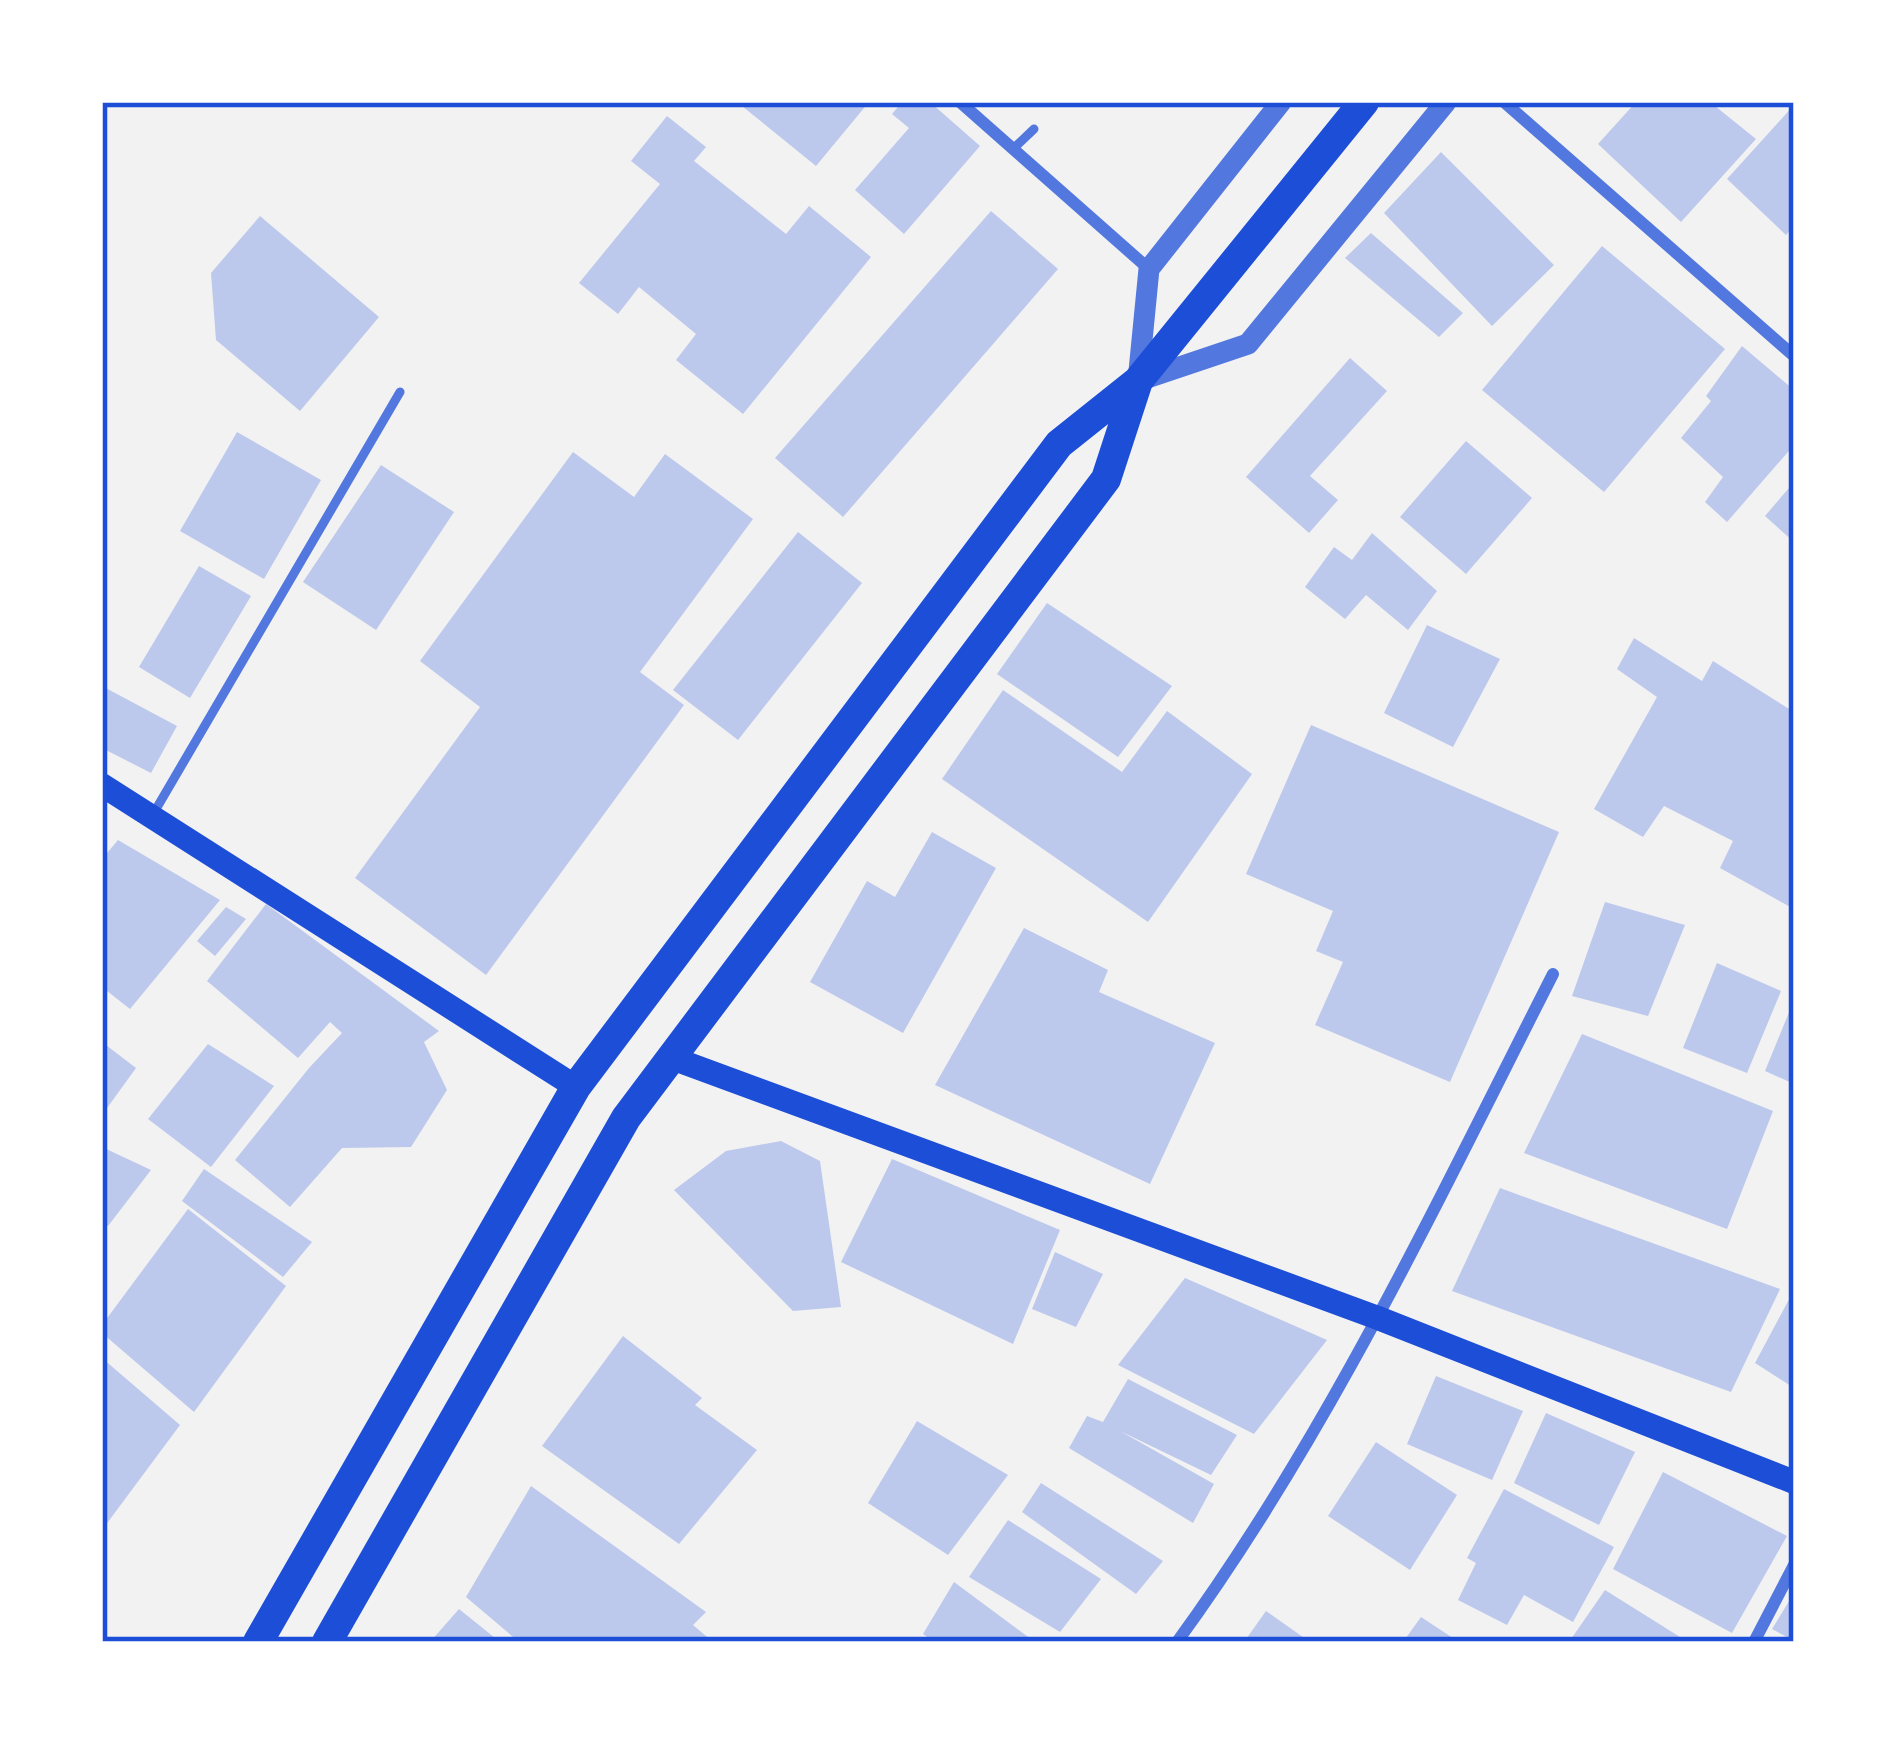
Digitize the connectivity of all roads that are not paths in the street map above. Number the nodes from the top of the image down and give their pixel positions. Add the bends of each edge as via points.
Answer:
1 (960, 102) edge
2 (1281, 102) edge
3 (1364, 102) edge
4 (1446, 102) edge
5 (1504, 102) edge
6 (1034, 129) dead end
7 (1014, 148) junction
8 (1149, 269) junction
9 (1794, 356) edge
10 (1138, 381) junction
11 (400, 392) dead end
12 (102, 785) edge
13 (152, 816) junction
14 (1552, 974) dead end
15 (669, 1057) junction
16 (576, 1087) junction
17 (1378, 1318) junction
18 (1794, 1482) edge
19 (1794, 1565) edge
20 (258, 1642) edge
21 (327, 1642) edge
22 (1178, 1642) edge
23 (1754, 1642) edge

1 - 7 street
2 - 8 street
3 - 10 main road
4 - 10 street via 1248,344
5 - 9 street
6 - 7 lane
7 - 8 street
8 - 10 street
10 - 15 main road via 1106,478
10 - 16 main road via 1059,443
11 - 13 lane
12 - 13 main road
13 - 16 main road
14 - 17 street
15 - 17 main road
15 - 21 main road via 626,1118
16 - 20 main road
17 - 18 main road
17 - 22 street via 1238,1559
19 - 23 street

